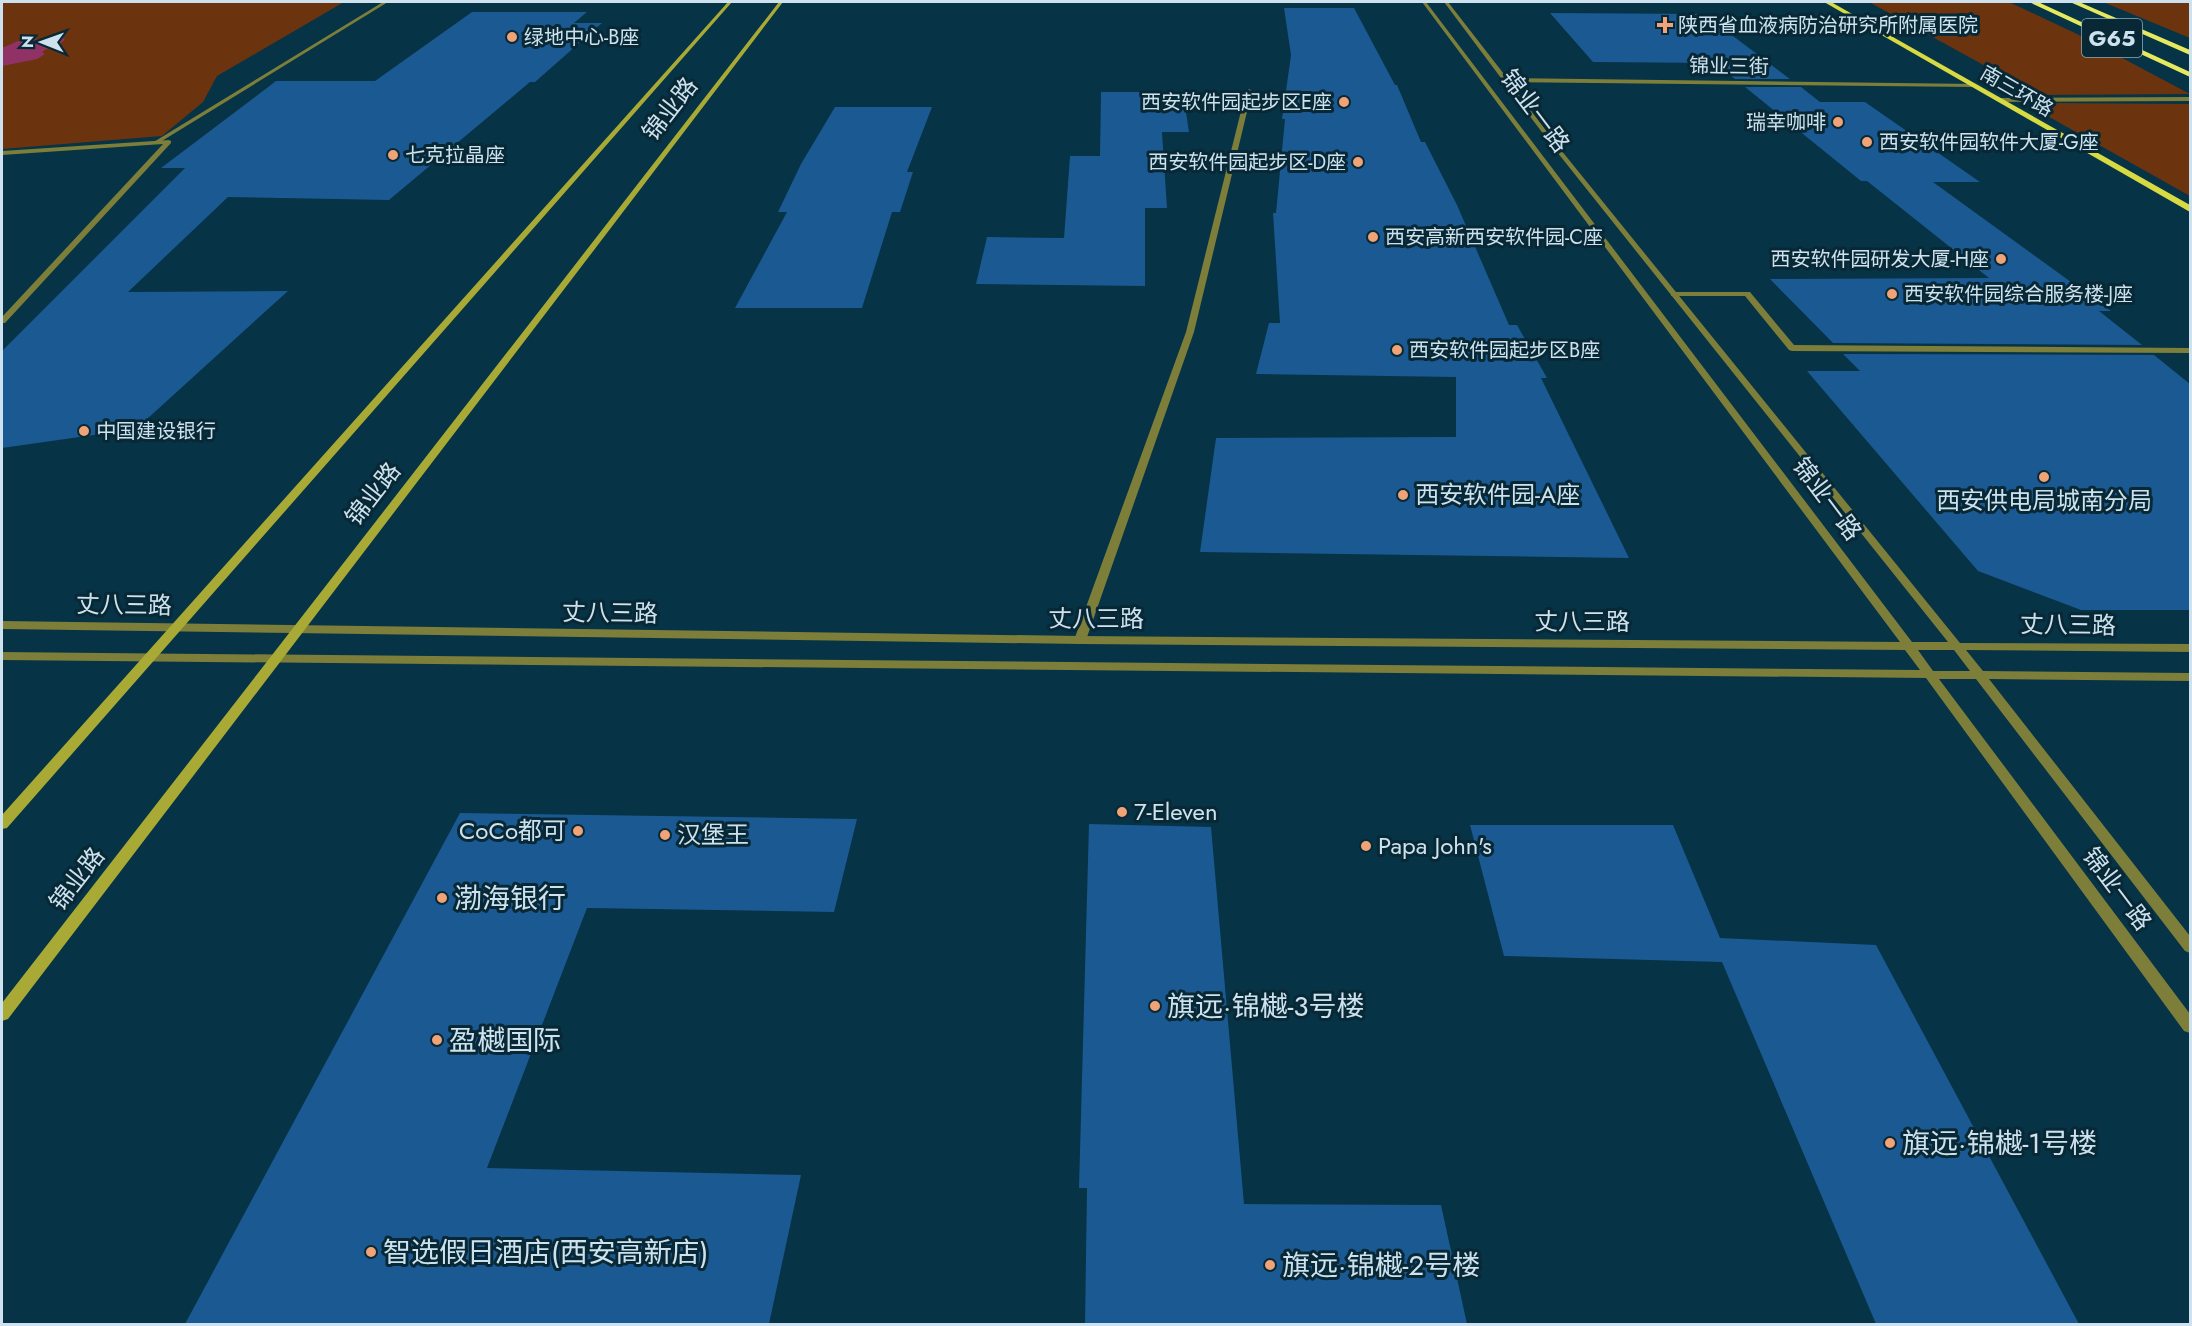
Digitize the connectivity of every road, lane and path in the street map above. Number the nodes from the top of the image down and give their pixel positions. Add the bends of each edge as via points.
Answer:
1 (386, 2) edge
2 (730, 2) edge
3 (781, 2) edge
4 (1424, 2) edge
5 (1446, 2) edge
6 (1827, 2) edge
7 (2032, 2) edge
8 (2074, 2) edge
9 (2190, 53) edge
10 (2190, 75) edge
11 (1484, 80) junction
12 (1506, 80) junction
13 (1974, 85) junction
14 (1249, 91) dead end
15 (2190, 99) edge
16 (2001, 100) junction
17 (155, 143) junction
18 (2, 153) edge
19 (2190, 209) edge
20 (1674, 294) junction
21 (2, 321) edge
22 (2190, 351) edge
23 (2, 625) edge
24 (178, 627) junction
25 (297, 630) junction
26 (1080, 640) junction
27 (1908, 645) junction
28 (1956, 645) junction
29 (2190, 648) edge
30 (2, 656) edge
31 (150, 658) junction
32 (274, 660) junction
33 (1929, 674) junction
34 (1978, 675) junction
35 (2190, 677) edge
36 (2, 824) edge
37 (2190, 947) edge
38 (2, 1014) edge
39 (2190, 1026) edge

1 - 17 street
2 - 24 main road, 锦业路
3 - 25 main road, 锦业路
4 - 11 street, 锦业一路
5 - 12 street, 锦业一路
6 - 13 highway, 南三环路
7 - 10 highway, G65
8 - 9 highway, G65
11 - 12 street, 锦业三街
11 - 27 street, 锦业一路
12 - 13 street, 锦业三街
12 - 20 street, 锦业一路
13 - 16 highway, 南三环路
14 - 26 street via 1190,332
15 - 16 street
16 - 19 highway, 南三环路
17 - 18 street
17 - 21 street via 169,142
20 - 22 street via 1747,294 1792,348
20 - 28 street, 锦业一路
23 - 24 street, 丈八三路
24 - 25 street, 丈八三路
24 - 31 main road, 锦业路
25 - 26 street, 丈八三路
25 - 32 main road, 锦业路
26 - 27 street, 丈八三路
27 - 28 street, 丈八三路
27 - 33 street, 锦业一路
28 - 29 street, 丈八三路
28 - 34 street, 锦业一路
30 - 31 street, 丈八三路
31 - 32 street, 丈八三路
31 - 36 main road, 锦业路
32 - 33 street, 丈八三路
32 - 38 main road, 锦业路
33 - 34 street, 丈八三路
33 - 39 street, 锦业一路
34 - 35 street, 丈八三路
34 - 37 street, 锦业一路

